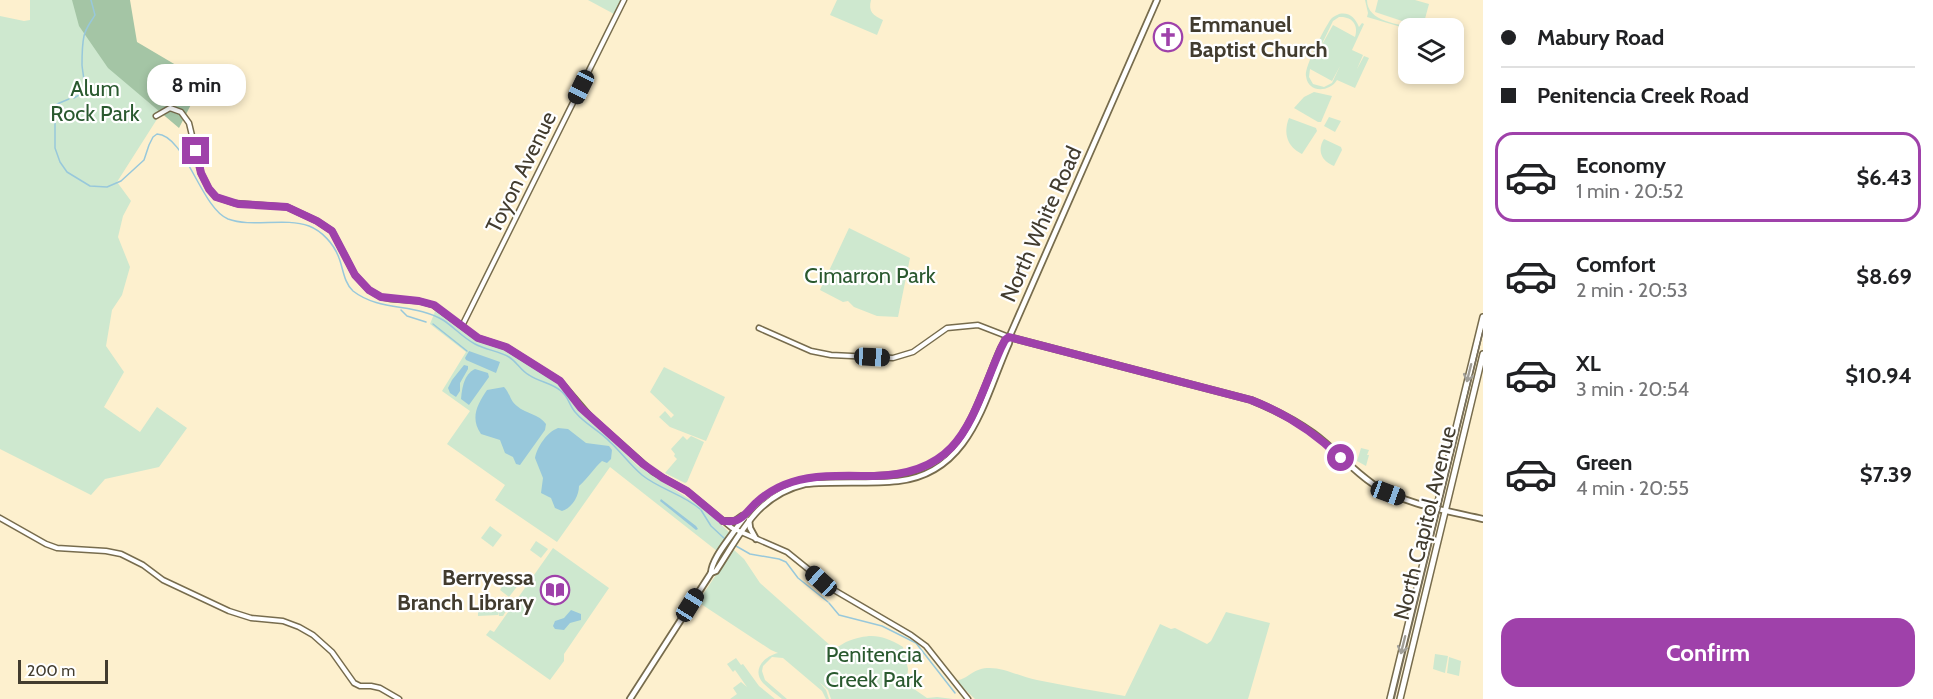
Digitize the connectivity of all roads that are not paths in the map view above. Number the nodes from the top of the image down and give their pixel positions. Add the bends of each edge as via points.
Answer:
1 (624, 0) edge
2 (1157, 0) edge
3 (156, 116) dead end
4 (469, 314) junction
5 (1483, 317) edge
6 (456, 320) junction
7 (462, 326) junction
8 (759, 328) dead end
9 (1009, 337) junction
10 (1483, 354) edge
11 (1436, 507) junction
12 (1446, 510) junction
13 (747, 513) junction
14 (0, 518) edge
15 (1483, 519) edge
16 (749, 520) junction
17 (723, 521) junction
18 (738, 531) junction
19 (756, 539) junction
20 (725, 552) junction
21 (399, 699) edge
22 (630, 699) edge
23 (968, 699) edge
24 (1390, 699) edge
25 (1400, 699) edge

1 - 4 street, Toyon Avenue
2 - 9 main road, North White Road
3 - 6 street via 170,108 181,112 193,135 201,173 216,197 297,211 332,231 355,275 369,290 381,297 434,305
4 - 6 street
4 - 7 street, Toyon Avenue
5 -> 11 main road, North Capitol Avenue
6 - 7 street
7 - 17 street via 478,338 515,352 560,381 581,408 643,464 687,491
8 - 9 street via 811,351 893,358 913,352 948,328 978,325
9 - 11 main road via 1251,400 1313,433 1377,487
9 - 13 main road, North White Road via 965,431 940,459 917,471 895,476 818,477 790,482 769,493
9 - 16 main road, North White Road via 973,428 958,450 932,471 907,479 791,488 773,497
10 - 12 main road, North Capitol Avenue
11 - 12 main road
11 -> 24 main road, North Capitol Avenue
12 - 15 main road
12 - 25 main road, North Capitol Avenue
13 - 17 main road via 735,521
13 - 18 main road, North White Road
14 - 21 street via 46,544 121,555 229,611 283,621 303,629 332,652 354,683 375,686
16 - 18 main road, North White Road
16 - 19 main road
17 - 18 street
18 - 19 street
18 - 20 main road, North White Road
18 - 20 main road, North White Road via 736,540
19 - 23 street via 788,552 827,586 926,646
20 - 22 main road

